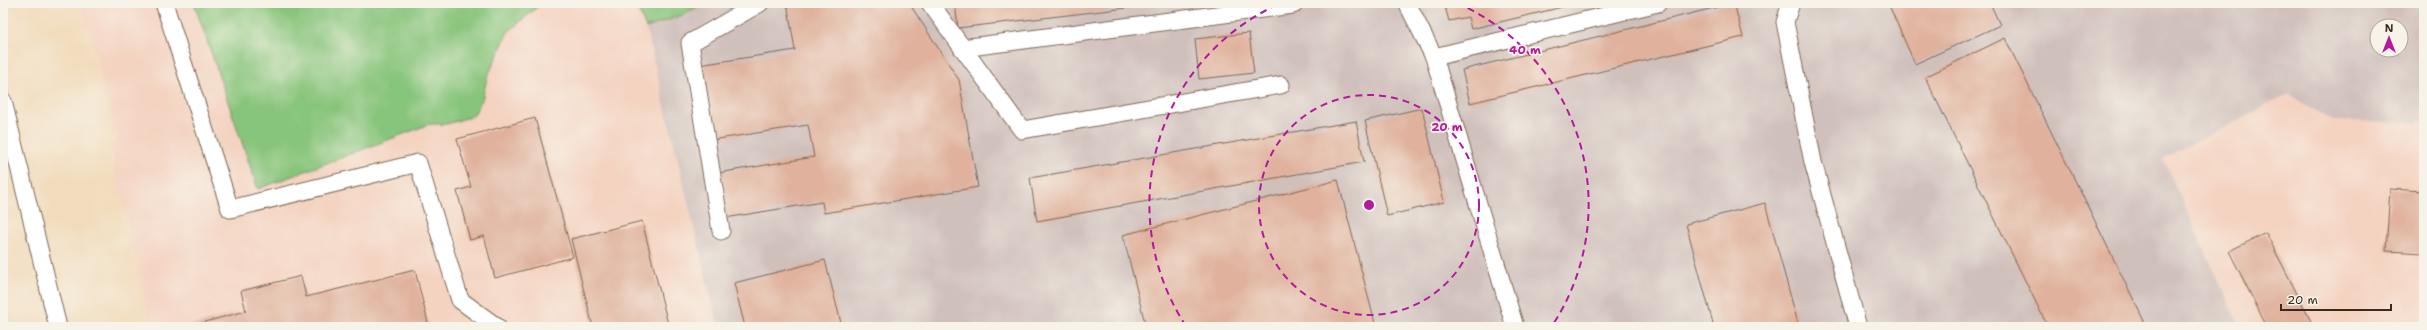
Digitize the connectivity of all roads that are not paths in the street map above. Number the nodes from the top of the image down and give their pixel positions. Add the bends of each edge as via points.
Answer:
1 (164, 3) edge
2 (760, 3) edge
3 (930, 3) edge
4 (1407, 3) edge
5 (1658, 3) edge
6 (1790, 3) edge
7 (1293, 5) dead end
8 (962, 48) junction
9 (1434, 57) junction
10 (1281, 85) dead end
11 (3, 101) edge
12 (5, 121) edge
13 (721, 231) dead end
14 (58, 327) edge
15 (498, 327) edge
16 (1515, 327) edge
17 (1858, 327) edge

1 - 15 lane via 230,209 418,163 460,300
2 - 13 lane via 690,43
3 - 8 lane
4 - 9 lane
5 - 9 lane
6 - 17 lane via 1785,22 1812,162
7 - 8 lane
8 - 10 lane via 1022,130
9 - 16 lane
11 - 12 lane
12 - 14 lane

